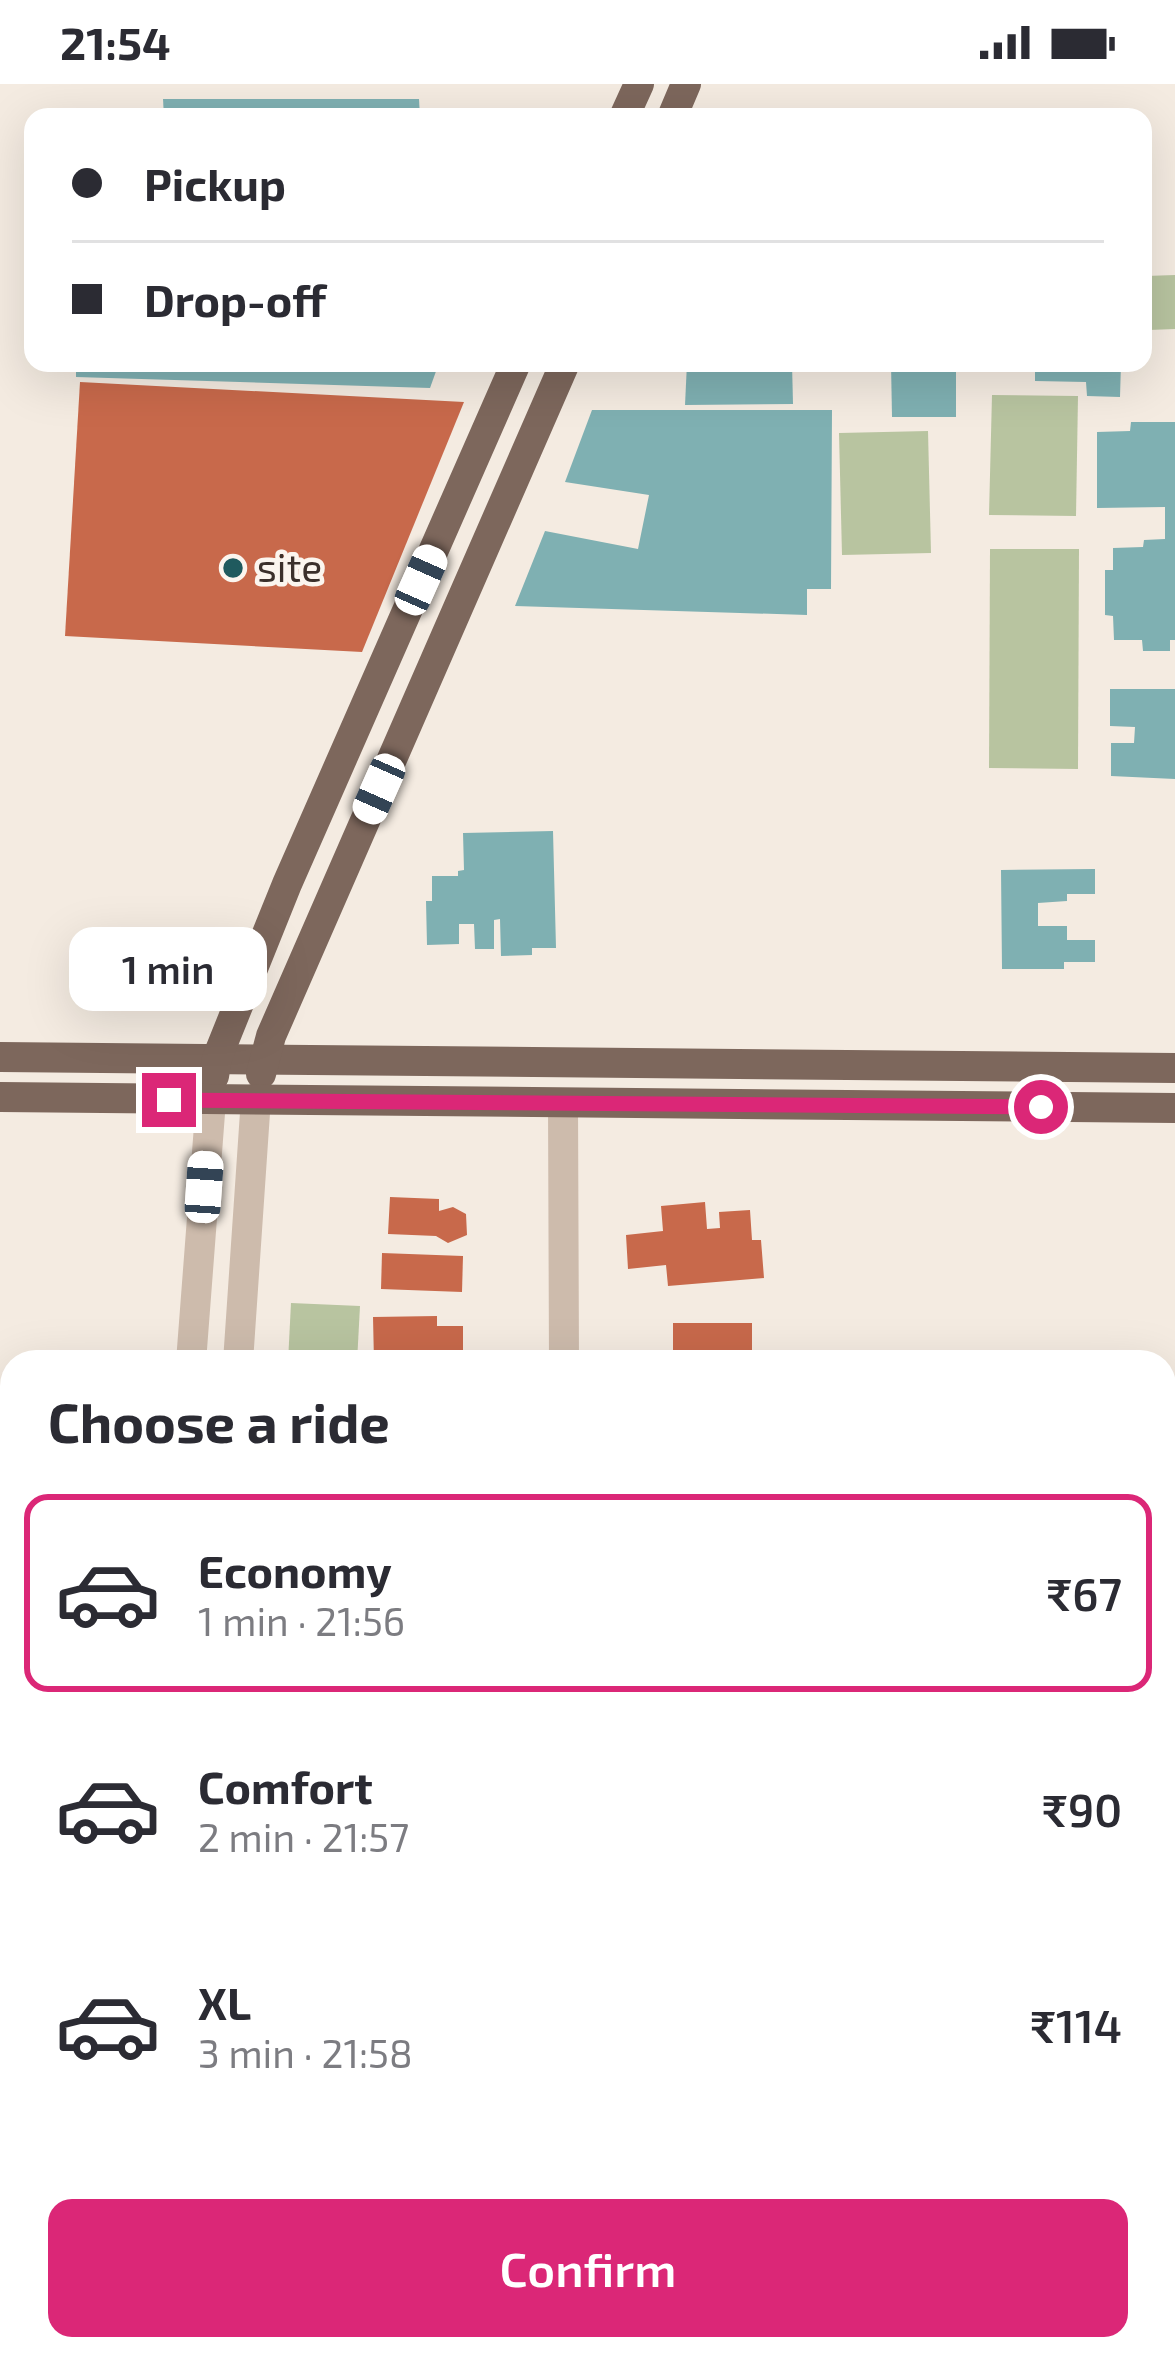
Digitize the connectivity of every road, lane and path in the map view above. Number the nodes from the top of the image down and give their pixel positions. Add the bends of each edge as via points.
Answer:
1 (512, 372) edge
2 (561, 372) edge
3 (0, 1057) edge
4 (217, 1058) junction
5 (264, 1059) junction
6 (1175, 1068) edge
7 (0, 1097) edge
8 (256, 1098) junction
9 (211, 1100) junction
10 (563, 1102) junction
11 (1175, 1108) edge
12 (192, 1350) edge
13 (239, 1350) edge
14 (564, 1350) edge

1 - 4 main road
2 - 5 main road
3 - 4 main road
4 - 5 main road
4 - 9 main road
5 - 6 main road
5 - 8 main road
7 - 9 main road
8 - 9 main road
8 - 10 main road
8 - 13 street
9 - 12 street
10 - 11 main road
10 - 14 street

